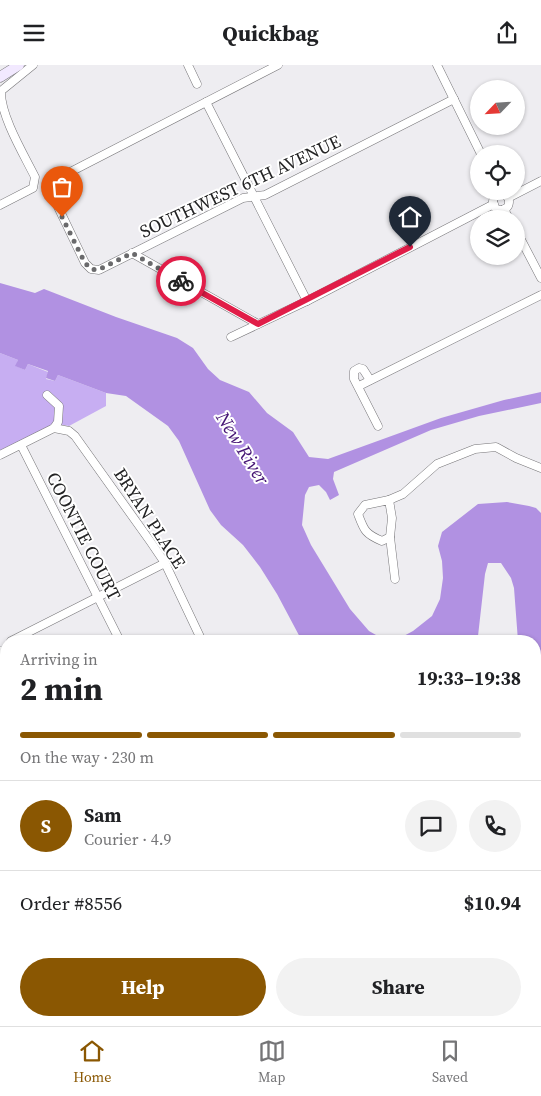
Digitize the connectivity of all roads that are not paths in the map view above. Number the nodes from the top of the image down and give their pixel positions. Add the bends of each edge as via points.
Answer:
1 (20, 65) edge
2 (33, 65) edge
3 (188, 65) edge
4 (278, 65) edge
5 (437, 65) edge
6 (0, 77) edge
7 (197, 84) dead end
8 (454, 99) junction
9 (206, 102) junction
10 (477, 145) edge
11 (541, 181) edge
12 (525, 189) edge
13 (254, 196) junction
14 (494, 200) edge
15 (508, 200) edge
16 (494, 204) junction
17 (0, 205) edge
18 (504, 209) joint
19 (525, 247) edge
20 (132, 253) junction
21 (541, 278) edge
22 (541, 295) edge
23 (307, 301) junction
24 (258, 324) junction
25 (231, 337) dead end
26 (370, 380) junction
27 (359, 386) junction
28 (47, 395) dead end
29 (378, 426) dead end
30 (54, 427) junction
31 (20, 445) junction
32 (0, 455) edge
33 (541, 468) edge
34 (389, 499) junction
35 (390, 537) junction
36 (165, 563) junction
37 (395, 579) dead end
38 (98, 597) junction
39 (22, 635) edge
40 (117, 635) edge
41 (199, 635) edge

1 - 6 main road
2 - 17 street via 1,91 0,99 3,112 35,177 33,188
3 - 7 street
4 - 9 street
5 - 8 street
8 - 10 street
8 - 13 street, SOUTHWEST 6TH AVENUE via 265,195
9 - 13 street
9 - 20 street, SOUTHWEST 6TH AVENUE via 47,184 85,263 91,269 98,270
11 - 12 street
13 - 20 street, SOUTHWEST 6TH AVENUE via 243,198
13 - 23 street
14 - 16 street
15 - 18 street
16 - 18 street
16 - 23 street
19 - 21 street
20 - 24 street
22 - 26 street
23 - 24 street
24 - 25 street
26 - 27 street
26 - 27 street via 362,369 356,369 353,377
27 - 29 street
28 - 30 street via 60,406
30 - 31 street
30 - 36 street, BRYAN PLACE via 75,435
31 - 32 street
31 - 38 street, COONTIE COURT
33 - 34 street via 496,447 475,449 437,464 403,494
34 - 35 street
34 - 35 street via 365,505 358,514 370,536 382,541
35 - 37 street
36 - 38 street
36 - 41 street, BRYAN PLACE
38 - 39 street
38 - 40 street, COONTIE COURT

